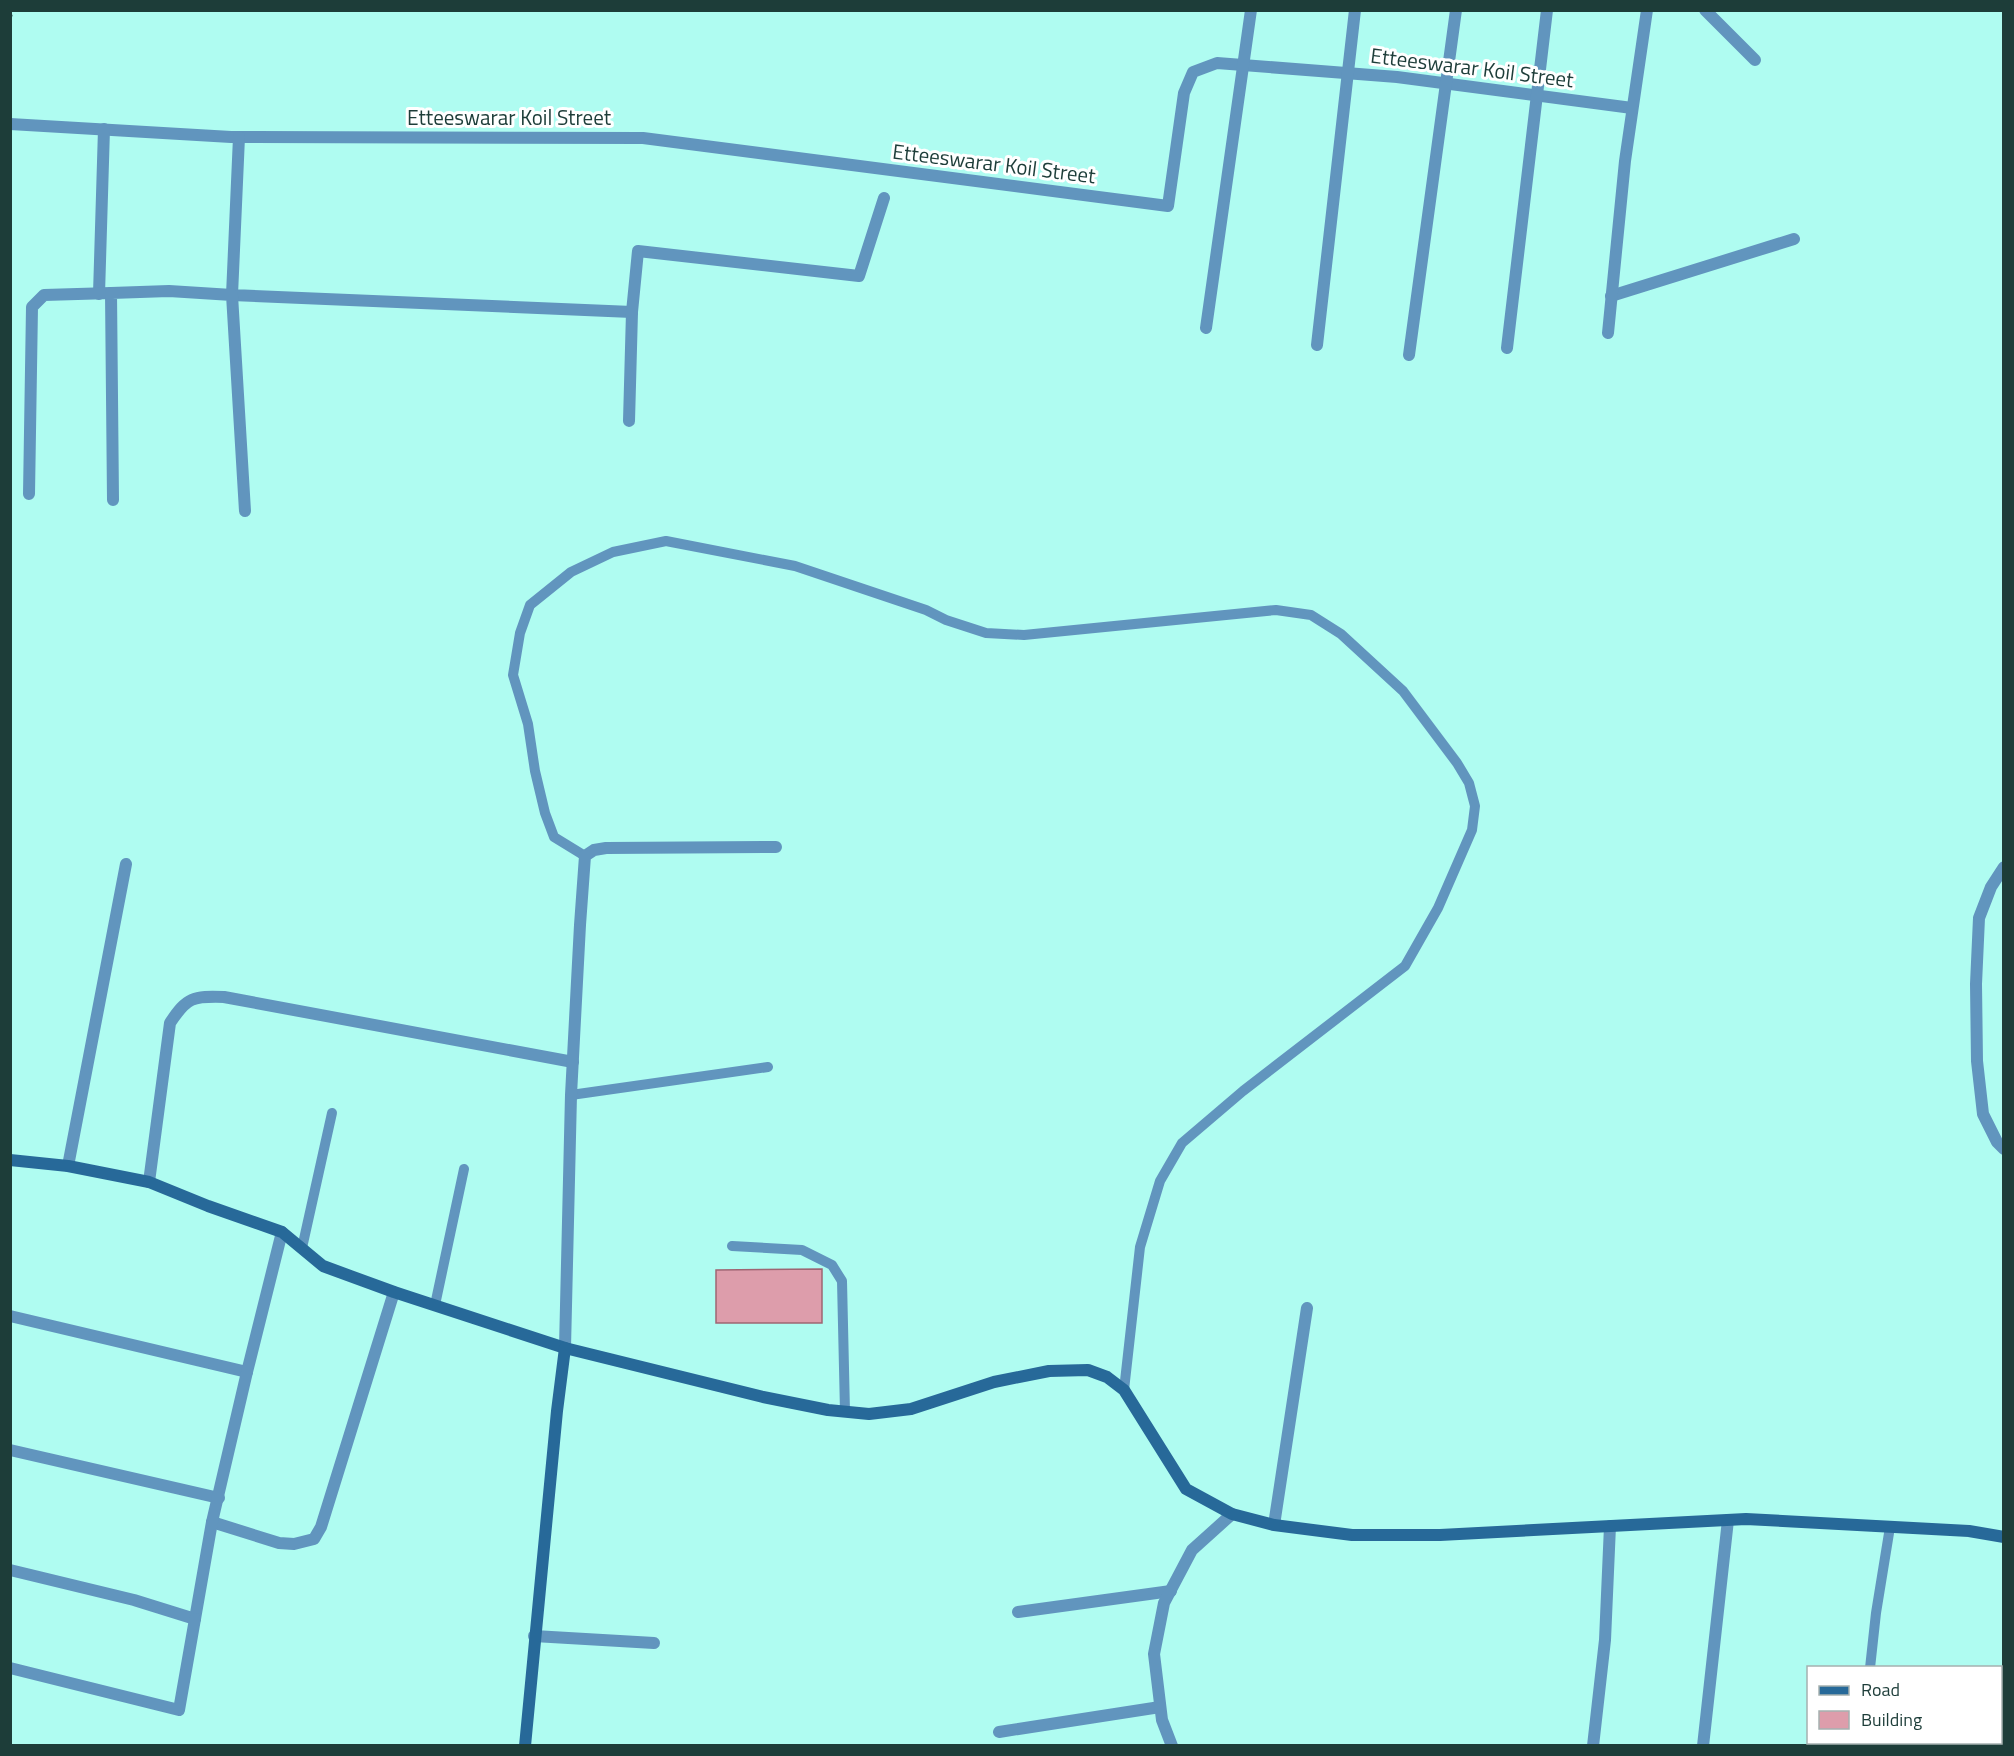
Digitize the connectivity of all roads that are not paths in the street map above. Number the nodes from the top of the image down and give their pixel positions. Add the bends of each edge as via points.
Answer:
1 (1251, 10) edge
2 (1355, 10) edge
3 (1456, 10) edge
4 (1547, 10) edge
5 (1647, 10) edge
6 (1705, 10) edge
7 (1755, 60) dead end
8 (1245, 64) junction
9 (1348, 73) junction
10 (1447, 84) junction
11 (1536, 95) junction
12 (1632, 108) junction
13 (10, 124) edge
14 (104, 129) junction
15 (239, 137) junction
16 (884, 198) dead end
17 (1794, 239) dead end
18 (105, 294) junction
19 (232, 295) junction
20 (1611, 296) junction
21 (632, 312) junction
22 (1206, 328) dead end
23 (1608, 333) dead end
24 (1317, 345) dead end
25 (1507, 348) dead end
26 (1408, 355) dead end
27 (629, 421) dead end
28 (29, 494) dead end
29 (113, 500) dead end
30 (245, 511) dead end
31 (776, 847) dead end
32 (585, 856) junction
33 (126, 864) dead end
34 (2004, 867) edge
35 (573, 1062) junction
36 (768, 1067) dead end
37 (571, 1095) junction
38 (332, 1113) dead end
39 (2004, 1149) edge
40 (10, 1160) edge
41 (68, 1166) junction
42 (464, 1168) dead end
43 (149, 1182) junction
44 (282, 1232) junction
45 (732, 1246) dead end
46 (302, 1248) junction
47 (394, 1292) junction
48 (435, 1305) junction
49 (1307, 1308) dead end
50 (10, 1316) edge
51 (565, 1348) junction
52 (247, 1372) junction
53 (1124, 1390) junction
54 (845, 1412) junction
55 (10, 1450) edge
56 (219, 1498) junction
57 (1232, 1514) junction
58 (1728, 1520) junction
59 (212, 1522) junction
60 (1274, 1525) junction
61 (1610, 1526) junction
62 (1890, 1527) junction
63 (2004, 1537) edge
64 (10, 1569) edge
65 (1171, 1591) junction
66 (1017, 1612) dead end
67 (195, 1619) junction
68 (534, 1636) junction
69 (654, 1643) dead end
70 (1870, 1666) edge
71 (10, 1668) edge
72 (2004, 1682) edge
73 (2002, 1701) edge
74 (1161, 1707) junction
75 (999, 1732) dead end
76 (525, 1746) edge
77 (1172, 1746) edge
78 (1593, 1746) edge
79 (1704, 1746) edge

1 - 8 street
2 - 9 street
3 - 10 street
4 - 11 street
5 - 12 street
6 - 7 street
8 - 9 street, Etteeswarar Koil Street
8 - 15 street, Etteeswarar Koil Street via 1217,63 1193,72 1184,93 1168,206 643,138
8 - 22 street
9 - 10 street, Etteeswarar Koil Street
9 - 24 street
10 - 11 street, Etteeswarar Koil Street
10 - 26 street
11 - 12 street, Etteeswarar Koil Street
11 - 25 street
12 - 20 street
13 - 14 street, Etteeswarar Koil Street
14 - 15 street, Etteeswarar Koil Street
14 - 18 street
15 - 19 street
16 - 21 street via 859,276 638,251
17 - 20 street
18 - 19 street via 169,291
18 - 28 street via 44,295 32,307
18 - 29 street
19 - 21 street
19 - 30 street
20 - 23 street
21 - 27 street
31 - 32 street via 606,848
32 - 35 street
32 - 53 lane via 554,837 545,813 528,724 513,675 520,633 530,606 571,572 613,552 645,545 666,541 795,566 986,633 1024,635 1276,610 1311,615 1341,634 1403,691 1469,783 1475,806 1472,830 1438,908 1405,966 1182,1143 1160,1181 1140,1247
33 - 41 street
34 - 39 street via 1978,918 1976,984 1977,1061 1983,1114
35 - 37 street
35 - 43 street via 224,997 201,996 181,1005 170,1023
36 - 37 lane
37 - 51 street
38 - 46 lane
40 - 41 street
41 - 43 street
42 - 48 lane
43 - 44 street
44 - 46 street
44 - 52 street
45 - 54 lane via 802,1250 832,1265 842,1281
46 - 47 street via 323,1266
47 - 48 street
47 - 59 street via 314,1539 279,1543
48 - 51 street
49 - 60 street
50 - 52 street
51 - 54 street via 763,1397
51 - 68 street
52 - 56 street
53 - 54 street via 1107,1377 1088,1370 1049,1371 994,1382 911,1409 869,1414
53 - 57 street via 1186,1489
55 - 56 street
56 - 59 street
57 - 60 street
57 - 65 street via 1192,1550
58 - 61 street
58 - 62 street
58 - 79 street
59 - 67 street
60 - 61 street via 1352,1535 1440,1535
61 - 78 street via 1605,1640
62 - 63 street
62 - 70 lane
64 - 67 street
65 - 66 street
65 - 74 street via 1164,1603 1154,1654
67 - 71 street via 179,1710
68 - 69 street
68 - 76 street
72 - 73 street
74 - 75 street
74 - 77 street

